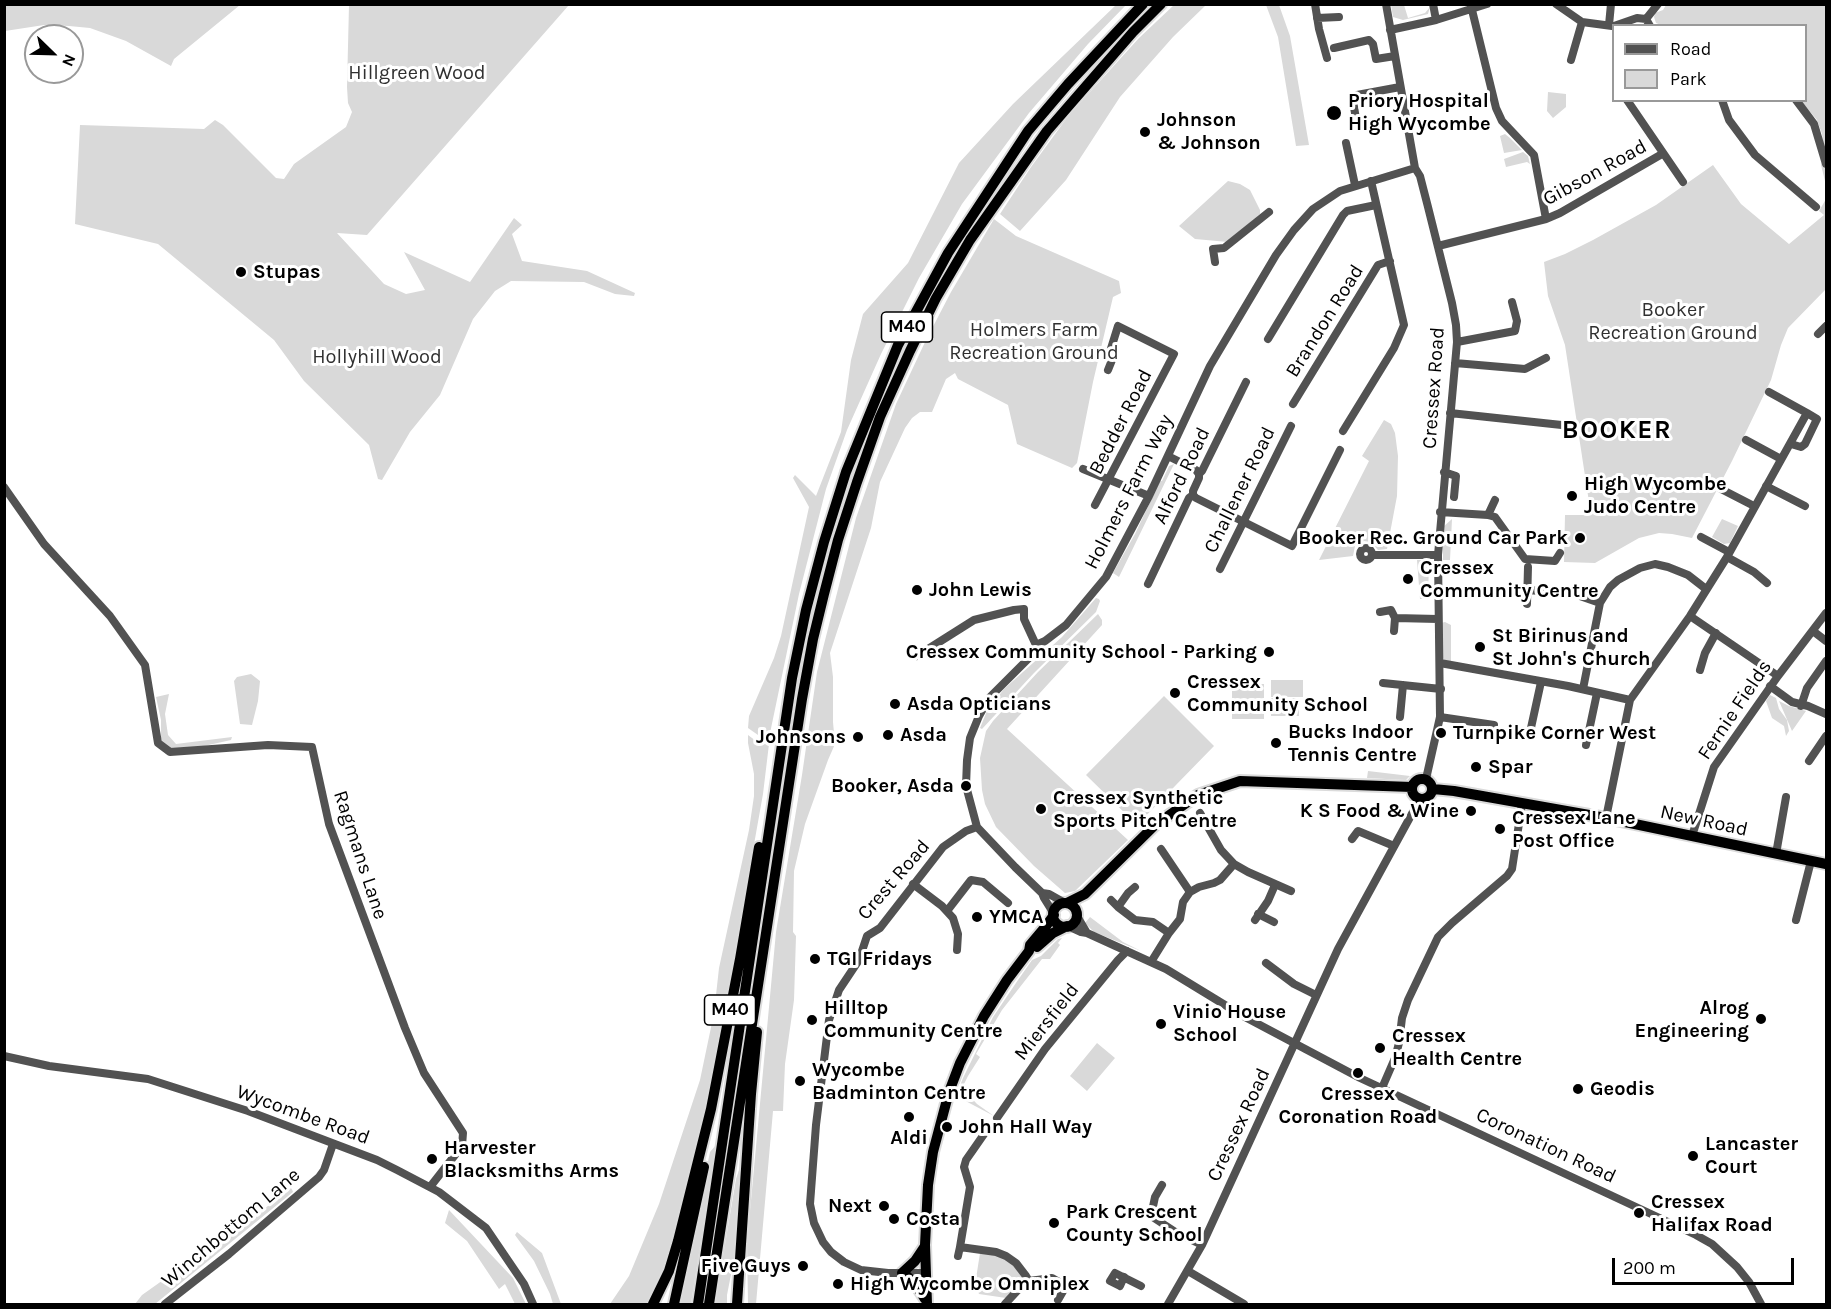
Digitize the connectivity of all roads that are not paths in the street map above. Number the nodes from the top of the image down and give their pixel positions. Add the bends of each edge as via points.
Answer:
1 (1143, 4) edge
2 (1161, 4) edge
3 (1315, 4) edge
4 (1386, 4) edge
5 (1433, 4) edge
6 (1487, 4) edge
7 (1556, 4) edge
8 (1611, 4) edge
9 (1658, 4) edge
10 (1472, 10) junction
11 (1339, 16) dead end
12 (1317, 18) junction
13 (1436, 20) junction
14 (1582, 22) junction
15 (1648, 22) edge
16 (1618, 24) edge
17 (1612, 26) edge
18 (1390, 30) junction
19 (1334, 48) dead end
20 (1395, 56) junction
21 (1327, 58) dead end
22 (1571, 60) dead end
23 (1400, 87) junction
24 (1628, 102) edge
25 (1723, 102) edge
26 (1798, 102) edge
27 (1356, 119) dead end
28 (1346, 143) dead end
29 (1662, 154) junction
30 (1827, 164) edge
31 (1415, 168) junction
32 (1371, 182) junction
33 (1683, 182) dead end
34 (1355, 186) junction
35 (1376, 205) junction
36 (1816, 207) dead end
37 (1269, 212) dead end
38 (1546, 219) junction
39 (1438, 246) junction
40 (1390, 261) junction
41 (1215, 262) dead end
42 (1512, 302) dead end
43 (1827, 326) edge
44 (1818, 334) dead end
45 (1268, 339) dead end
46 (1457, 342) junction
47 (1546, 358) dead end
48 (1455, 363) junction
49 (1108, 370) dead end
50 (1246, 382) dead end
51 (1769, 392) dead end
52 (1293, 404) dead end
53 (1450, 413) junction
54 (1807, 413) junction
55 (1291, 426) dead end
56 (1571, 426) dead end
57 (1343, 431) dead end
58 (1746, 440) dead end
59 (1791, 444) junction
60 (1340, 450) dead end
61 (1168, 456) junction
62 (1781, 459) junction
63 (1083, 469) dead end
64 (1444, 472) junction
65 (1199, 474) junction
66 (1110, 480) junction
67 (1766, 486) junction
68 (4, 488) edge
69 (1721, 489) dead end
70 (1193, 495) junction
71 (1149, 496) junction
72 (1454, 496) dead end
73 (1494, 500) dead end
74 (1095, 505) dead end
75 (1754, 506) junction
76 (1805, 506) dead end
77 (1440, 512) junction
78 (1488, 515) junction
79 (1243, 522) junction
80 (1701, 537) dead end
81 (1560, 553) dead end
82 (1372, 555) dead end
83 (1438, 555) junction
84 (1728, 555) junction
85 (1528, 567) dead end
86 (1220, 569) dead end
87 (1767, 583) dead end
88 (1148, 584) dead end
89 (1706, 589) junction
90 (1528, 590) junction
91 (1527, 603) dead end
92 (1600, 603) junction
93 (1380, 612) dead end
94 (1827, 613) edge
95 (1690, 616) junction
96 (1395, 618) junction
97 (1438, 619) junction
98 (1394, 631) dead end
99 (1812, 631) junction
100 (1716, 633) junction
101 (1827, 641) edge
102 (1036, 645) junction
103 (916, 656) dead end
104 (1827, 662) edge
105 (1440, 663) junction
106 (1700, 670) dead end
107 (1778, 676) junction
108 (1541, 682) junction
109 (1383, 683) dead end
110 (1403, 685) junction
111 (1770, 686) junction
112 (1441, 689) junction
113 (1583, 689) junction
114 (1597, 693) junction
115 (1630, 700) junction
116 (1802, 705) junction
117 (787, 709) junction
118 (1827, 714) edge
119 (1400, 717) dead end
120 (1440, 717) junction
121 (1494, 725) dead end
122 (1827, 736) edge
123 (1530, 737) dead end
124 (1586, 744) dead end
125 (1809, 761) dead end
126 (1425, 779) junction
127 (1412, 788) junction
128 (1433, 789) junction
129 (1786, 797) dead end
130 (1420, 799) junction
131 (1522, 804) junction
132 (1200, 813) dead end
133 (1606, 818) junction
134 (976, 827) junction
135 (1692, 836) junction
136 (1352, 839) dead end
137 (1394, 846) junction
138 (1161, 849) dead end
139 (1776, 854) junction
140 (1812, 861) junction
141 (1234, 864) junction
142 (1827, 864) edge
143 (914, 884) junction
144 (1275, 885) junction
145 (1135, 888) dead end
146 (1291, 891) dead end
147 (1190, 892) junction
148 (1042, 893) junction
149 (1085, 894) junction
150 (759, 898) junction
151 (1111, 900) dead end
152 (1008, 903) dead end
153 (1066, 903) junction
154 (1118, 907) junction
155 (947, 911) junction
156 (1054, 915) junction
157 (1077, 916) junction
158 (1796, 920) dead end
159 (1274, 922) dead end
160 (1067, 926) junction
161 (766, 930) junction
162 (1087, 933) junction
163 (1168, 933) junction
164 (957, 951) dead end
165 (1029, 951) junction
166 (1127, 951) junction
167 (1151, 962) junction
168 (1266, 963) dead end
169 (1316, 995) junction
170 (1295, 1043) junction
171 (4, 1056) edge
172 (1382, 1088) junction
173 (997, 1118) dead end
174 (989, 1127) dead end
175 (333, 1144) junction
176 (1162, 1185) dead end
177 (430, 1187) junction
178 (925, 1245) junction
179 (1202, 1245) junction
180 (960, 1247) junction
181 (958, 1256) dead end
182 (1188, 1271) junction
183 (903, 1273) junction
184 (926, 1273) junction
185 (1124, 1277) dead end
186 (1029, 1281) junction
187 (1141, 1286) dead end
188 (1058, 1300) dead end
189 (927, 1303) edge
190 (165, 1305) edge
191 (533, 1305) edge
192 (653, 1305) edge
193 (674, 1305) edge
194 (698, 1305) edge
195 (709, 1305) edge
196 (738, 1305) edge
197 (1005, 1305) edge
198 (1168, 1305) edge
199 (1245, 1305) edge
200 (1761, 1305) edge

1 - 117 highway, M40 via 1028,131 948,253 898,345 846,472 824,543
2 - 161 highway, M40 via 1047,130 970,240 936,298 880,417 838,540 813,639
3 - 12 street
4 - 18 street, Cressex Road
5 - 13 street
6 - 10 street
7 - 14 street
8 - 17 street
9 - 15 street
10 - 13 street
10 - 38 street via 1496,108 1502,121 1534,155
11 - 12 street
12 - 21 street
13 - 18 street
14 - 17 street
14 - 22 street
15 - 16 street via 1637,18
18 - 20 street, Cressex Road
19 - 20 street via 1369,40 1376,59
20 - 23 street, Cressex Road
23 - 27 street via 1357,95 1353,101
23 - 31 street, Cressex Road
24 - 29 street, Gibson Road
25 - 36 street via 1730,120 1755,154
26 - 30 street via 1814,124
28 - 34 street
29 - 33 street, Gibson Road
29 - 38 street, Gibson Road
31 - 32 street, Holmers Farm Way
31 - 39 street, Cressex Road
32 - 34 street, Holmers Farm Way
32 - 35 street
34 - 61 street, Holmers Farm Way via 1313,209 1276,255 1210,366
35 - 40 street
35 - 45 street via 1343,215
37 - 41 street via 1224,248 1213,249
38 - 39 street, Gibson Road
39 - 46 street, Cressex Road via 1455,315
40 - 52 street, Brandon Road via 1378,265
40 - 57 street via 1404,325
42 - 46 street via 1517,321 1515,331
43 - 44 street
46 - 48 street, Cressex Road
47 - 48 street via 1526,369
48 - 53 street, Cressex Road
49 - 66 street, Bedder Road via 1115,325 1174,354
50 - 65 street, Alford Road
51 - 54 street
53 - 56 street
53 - 64 street, Cressex Road
54 - 59 street
54 - 59 street via 1817,419 1805,444
55 - 79 street, Challener Road
58 - 62 street
59 - 62 street
60 - 79 street via 1292,546
61 - 65 street
61 - 71 street, Holmers Farm Way
62 - 67 street
63 - 66 street
64 - 72 street via 1456,476
64 - 77 street, Cressex Road
65 - 70 street, Alford Road
66 - 71 street
66 - 74 street, Bedder Road
67 - 75 street
67 - 76 street
68 - 177 street, Ragmans Lane via 44,544 110,616 145,665 158,743 170,752 268,745 312,747 329,824 405,1028 424,1073 463,1133 462,1146
69 - 75 street
70 - 79 street
70 - 88 street, Alford Road
71 - 102 street, Holmers Farm Way via 1106,577 1066,625
73 - 78 street
75 - 84 street
77 - 78 street
77 - 83 street, Cressex Road
78 - 81 street via 1500,521 1525,559 1555,561
79 - 86 street, Challener Road
80 - 84 street
82 - 83 street
83 - 97 street, Cressex Road
84 - 87 street
84 - 89 street
85 - 90 street
89 - 92 street via 1688,575 1655,564 1618,579
89 - 95 street
90 - 91 street
90 - 92 street via 1574,594
92 - 113 street
93 - 96 street via 1391,610
94 - 99 street, Fernie Fields
95 - 100 street
95 - 115 street
96 - 97 street
96 - 98 street
97 - 105 street, Cressex Road
99 - 101 street
99 - 107 street, Fernie Fields
100 - 106 street
100 - 107 street
102 - 103 street via 1024,619 1024,609 974,620
102 - 134 street, Holmers Farm Way via 1031,656 989,698 970,738 966,786
104 - 116 street via 1807,688
105 - 108 street
105 - 112 street, Cressex Road
107 - 111 street, Fernie Fields
108 - 113 street
108 - 123 street
109 - 110 street
110 - 112 street
110 - 119 street
111 - 116 street
111 - 135 street, Fernie Fields via 1714,766
112 - 120 street, Cressex Road
113 - 114 street
114 - 115 street
114 - 124 street
115 - 133 street
116 - 118 street
117 - 150 highway, M40
117 - 192 highway, M40 via 711,1109 678,1241
120 - 121 street
120 - 126 street, Cressex Road
122 - 125 street
126 - 127 highway via 1414,782
126 - 128 highway
127 - 130 highway
127 - 149 highway via 1240,781 1198,795 1155,825
128 - 130 highway via 1430,796
128 - 131 highway, New Road
129 - 139 street
130 - 137 street, Cressex Road
131 - 133 highway, New Road
131 - 172 street via 1512,869 1438,936 1408,1000 1395,1058
132 - 141 street via 1221,850
133 - 135 highway, New Road
134 - 143 street, Crest Road via 943,847
134 - 148 street
135 - 139 highway, New Road
136 - 137 street via 1358,831
137 - 169 street, Cressex Road
138 - 147 street
139 - 140 highway, New Road
140 - 142 highway, New Road
140 - 158 street
141 - 144 street
141 - 147 street via 1214,884
143 - 155 street
143 - 183 street, Crest Road via 880,928 867,936 859,960 839,990 829,1020 810,1204 824,1242 844,1262 861,1270
144 - 146 street
144 - 159 street via 1257,917
145 - 154 street
147 - 163 street via 1183,902 1180,919
148 - 153 street
148 - 156 street
149 - 153 highway
149 - 157 highway
150 - 193 highway, M40
150 - 194 highway, M40
151 - 154 street
152 - 155 street via 982,882 971,880
153 - 156 highway via 1058,905
153 - 157 highway
154 - 163 street via 1135,920 1153,922
155 - 164 street via 958,934
156 - 160 highway via 1059,925
156 - 165 highway
157 - 160 highway
157 - 162 street
160 - 162 street, Coronation Road
160 - 165 highway
161 - 195 highway, M40
161 - 196 highway, M40
162 - 166 street, Coronation Road
163 - 167 street
165 - 178 highway via 984,1016 949,1092 933,1152
166 - 167 street, Coronation Road
166 - 173 street, Miersfield via 1045,1049
167 - 170 street, Coronation Road
168 - 169 street
169 - 170 street, Cressex Road
170 - 172 street, Coronation Road
170 - 179 street, Cressex Road
171 - 175 street, Wycombe Road via 148,1079
172 - 200 street, Coronation Road via 1704,1240 1737,1267
174 - 180 street via 964,1167 970,1187
175 - 177 street, Wycombe Road via 377,1160
175 - 190 street, Winchbottom Lane via 319,1177
176 - 179 street via 1148,1215
177 - 191 street, Wycombe Road via 486,1228 524,1284
178 - 183 highway
178 - 184 highway
179 - 182 street, Cressex Road
180 - 181 street
180 - 186 street via 1006,1256
182 - 198 street, Cressex Road
182 - 199 street
183 - 184 street, Crest Road
183 - 189 highway
184 - 189 highway
185 - 187 street
186 - 188 street via 1052,1278 1066,1286
186 - 197 street

